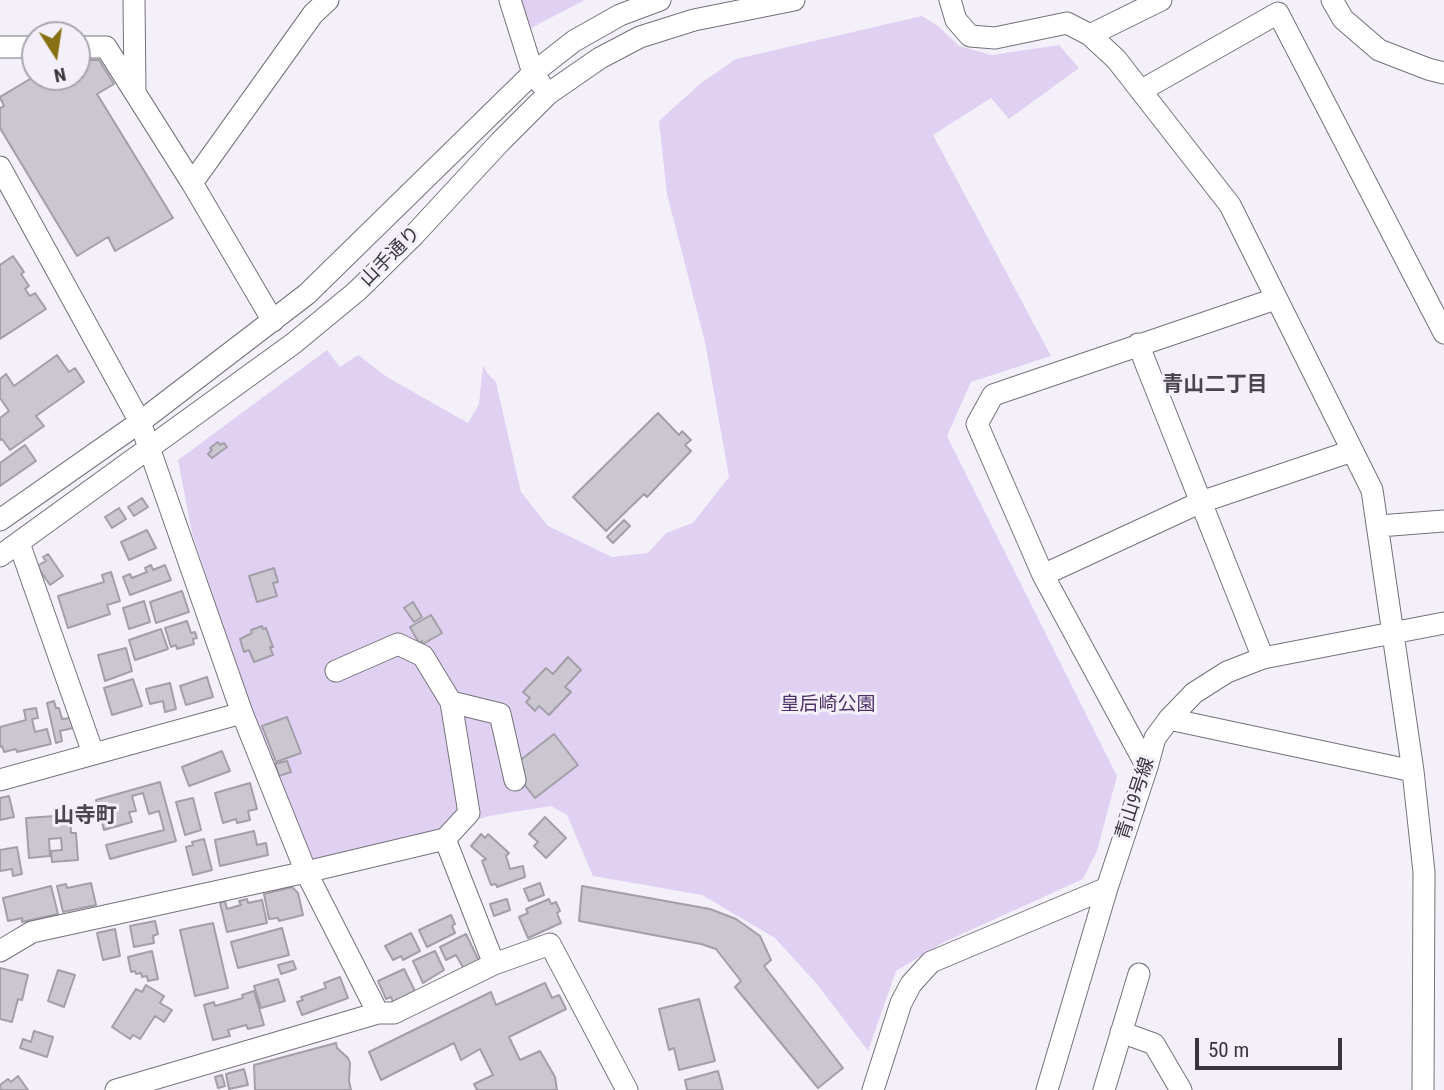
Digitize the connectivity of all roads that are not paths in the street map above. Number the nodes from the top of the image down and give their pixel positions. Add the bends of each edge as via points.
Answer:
1 (134, 0) edge
2 (328, 0) edge
3 (510, 0) edge
4 (660, 0) edge
5 (794, 0) edge
6 (950, 0) edge
7 (1161, 0) edge
8 (1332, 0) edge
9 (1275, 7) edge
10 (1090, 35) junction
11 (0, 47) edge
12 (21, 47) edge
13 (91, 47) edge
14 (533, 73) junction
15 (1444, 73) edge
16 (1142, 90) junction
17 (135, 94) junction
18 (548, 94) junction
19 (0, 167) edge
20 (192, 183) junction
21 (1275, 299) junction
22 (273, 321) junction
23 (1444, 333) edge
24 (1138, 344) junction
25 (140, 422) junction
26 (150, 448) junction
27 (1352, 451) junction
28 (1201, 502) junction
29 (0, 520) edge
30 (1444, 521) edge
31 (1379, 526) junction
32 (19, 543) junction
33 (0, 556) edge
34 (1043, 575) junction
35 (1444, 623) edge
36 (1393, 633) junction
37 (1263, 659) junction
38 (336, 671) dead end
39 (451, 702) junction
40 (242, 713) junction
41 (1169, 719) junction
42 (93, 752) junction
43 (1147, 767) junction
44 (1413, 771) junction
45 (0, 780) edge
46 (515, 780) dead end
47 (445, 839) junction
48 (306, 873) junction
49 (1107, 888) junction
50 (0, 951) edge
51 (494, 964) junction
52 (1139, 974) dead end
53 (378, 1013) junction
54 (1121, 1032) junction
55 (116, 1090) edge
56 (627, 1090) edge
57 (873, 1090) edge
58 (1047, 1090) edge
59 (1104, 1090) edge
60 (1181, 1090) edge
61 (1423, 1090) edge

1 - 17 street
2 - 20 street via 313,14
3 - 14 street
4 - 14 street, 山手通り via 620,15 574,41
5 - 18 street, 山手通り via 694,20 640,37
6 - 10 street via 956,20 970,36 995,38 1068,23
7 - 10 street
8 - 15 street via 1343,19 1379,50
9 - 16 street
9 - 23 street
10 - 16 street
11 - 12 street
13 - 17 street via 106,47
14 - 18 street
14 - 22 street, 山手通り via 345,259
16 - 21 street via 1230,205
17 - 20 street
18 - 26 street, 山手通り via 357,291
19 - 25 street
20 - 22 street
21 - 24 street
21 - 27 street
22 - 25 street, 山手通り
24 - 28 street
24 - 34 street via 993,395 977,424
25 - 26 street
25 - 29 street, 山手通り
26 - 32 street, 山手通り
26 - 40 street
27 - 28 street
27 - 31 street via 1372,490
28 - 34 street
28 - 37 street
30 - 31 street
31 - 36 street
32 - 33 street, 山手通り
32 - 42 street
34 - 43 street
35 - 36 street, 青山9号線
36 - 37 street, 青山9号線
36 - 44 street
37 - 41 street, 青山9号線 via 1227,672 1194,693
38 - 39 street via 398,644 423,656
39 - 46 street via 500,714
39 - 47 street via 469,813
40 - 42 street
40 - 48 street
41 - 43 street, 青山9号線 via 1155,738
41 - 44 street
42 - 45 street
43 - 49 street, 青山9号線
44 - 61 street via 1424,872
47 - 48 street
47 - 51 street
48 - 50 street via 32,932
48 - 53 street
49 - 57 street via 931,962 901,1003
49 - 58 street, 青山9号線
51 - 53 street via 394,1013
51 - 56 street via 550,944
52 - 54 street
53 - 55 street
54 - 59 street
54 - 60 street via 1154,1044

